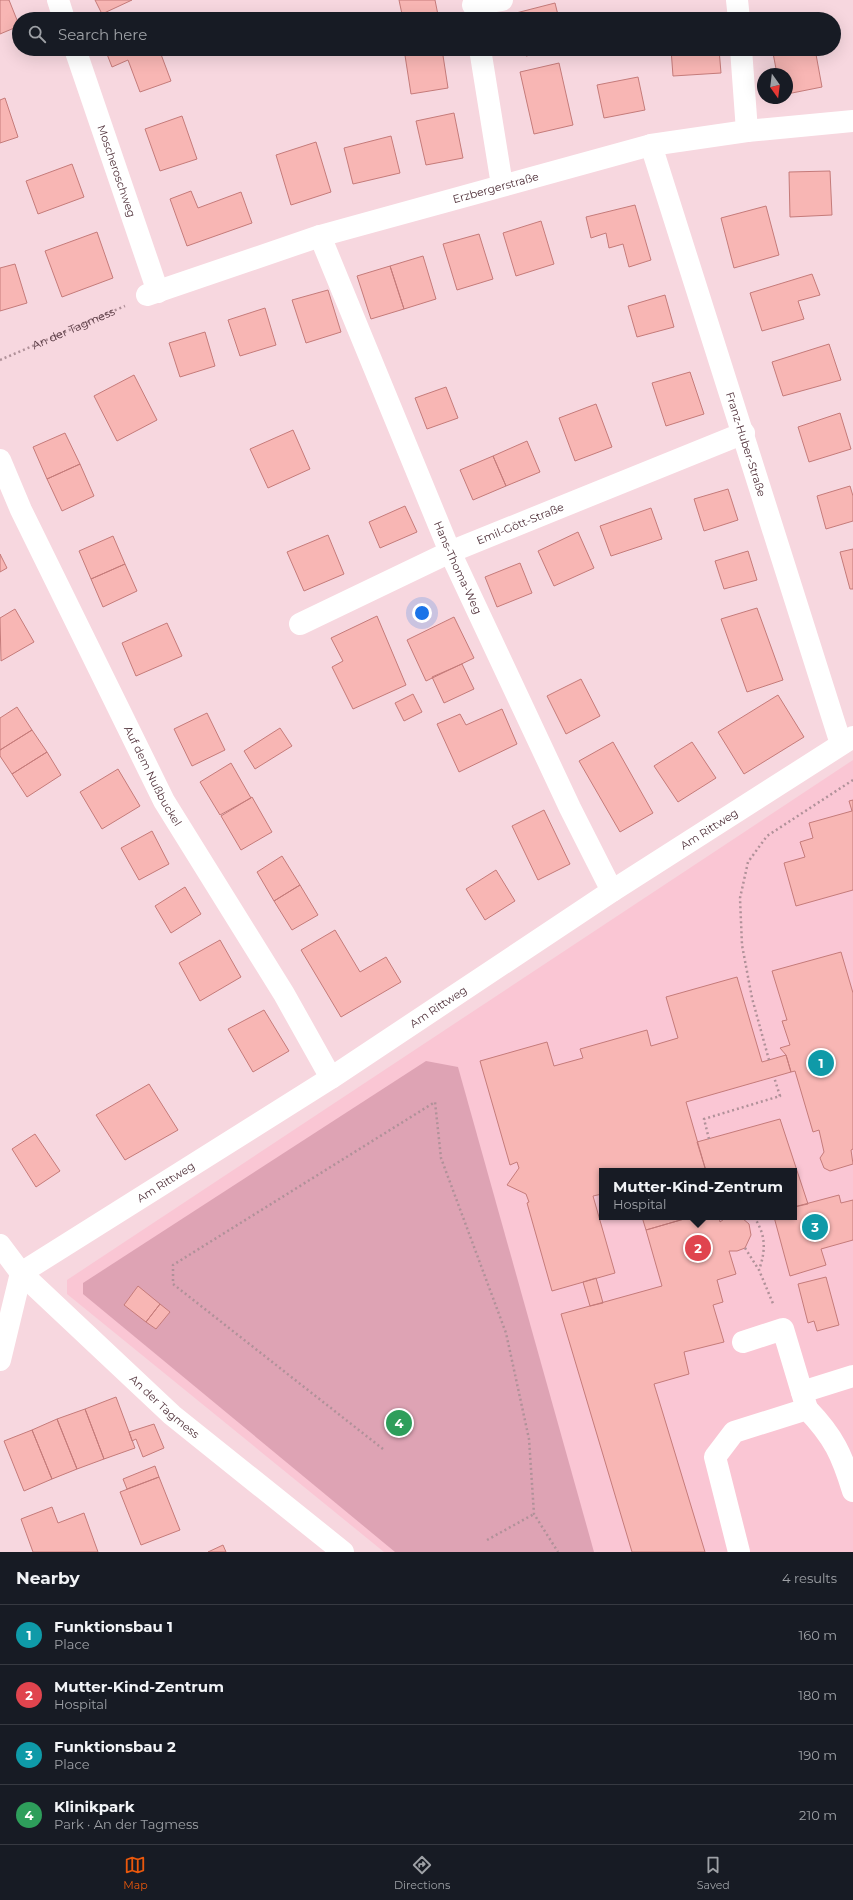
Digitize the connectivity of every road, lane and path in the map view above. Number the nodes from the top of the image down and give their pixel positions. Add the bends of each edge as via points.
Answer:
1 (58, 0) edge
2 (502, 0) edge
3 (737, 0) edge
4 (474, 8) edge
5 (62, 12) edge
6 (738, 12) edge
7 (77, 56) edge
8 (481, 56) edge
9 (742, 56) edge
10 (853, 122) edge
11 (747, 131) junction
12 (651, 145) junction
13 (502, 185) junction
14 (320, 236) junction
15 (153, 294) junction
16 (0, 360) edge
17 (744, 433) junction
18 (0, 460) edge
19 (450, 552) junction
20 (300, 624) dead end
21 (847, 740) edge
22 (853, 780) edge
23 (612, 892) junction
24 (769, 1060) dead end
25 (774, 1077) dead end
26 (331, 1078) junction
27 (709, 1139) dead end
28 (756, 1220) edge
29 (0, 1245) edge
30 (745, 1248) dead end
31 (758, 1270) junction
32 (21, 1272) junction
33 (783, 1329) junction
34 (743, 1342) dead end
35 (0, 1360) edge
36 (853, 1376) edge
37 (804, 1400) junction
38 (383, 1449) dead end
39 (853, 1491) edge
40 (534, 1514) junction
41 (487, 1540) dead end
42 (343, 1552) edge
43 (558, 1552) edge
44 (739, 1552) edge

1 - 5 street
2 - 4 street
3 - 6 street
7 - 15 street, Moscheroschweg
8 - 13 street
9 - 11 street
10 - 11 street, Erzbergerstraße
11 - 12 street, Erzbergerstraße
12 - 13 street, Erzbergerstraße
12 - 17 street, Franz-Huber-Straße
13 - 14 street, Erzbergerstraße
14 - 15 street, Erzbergerstraße
14 - 19 street, Hans-Thoma-Weg
15 - 16 path, An der Tagmess
17 - 19 street, Emil-Gött-Straße
17 - 21 street, Franz-Huber-Straße
18 - 26 street, Auf dem Nußbuckel via 164,801 284,994
19 - 20 street, Emil-Gött-Straße
19 - 23 street, Hans-Thoma-Weg
21 - 23 street, Am Rittweg
22 - 24 path via 768,836 748,862 740,898 742,945 752,998
23 - 26 street, Am Rittweg
25 - 27 path via 780,1096 704,1119
26 - 32 street, Am Rittweg
28 - 31 path via 762,1229 764,1255
29 - 32 street, An der Tagmess
30 - 31 path
31 - 33 path
32 - 35 street
32 - 42 street, An der Tagmess via 172,1414
33 - 34 street
33 - 37 street
36 - 37 street
37 - 39 street via 844,1459
37 - 44 street via 734,1432 715,1457
38 - 40 path via 173,1284 173,1265 435,1102 441,1158 506,1333 529,1439
40 - 41 path
40 - 43 path

